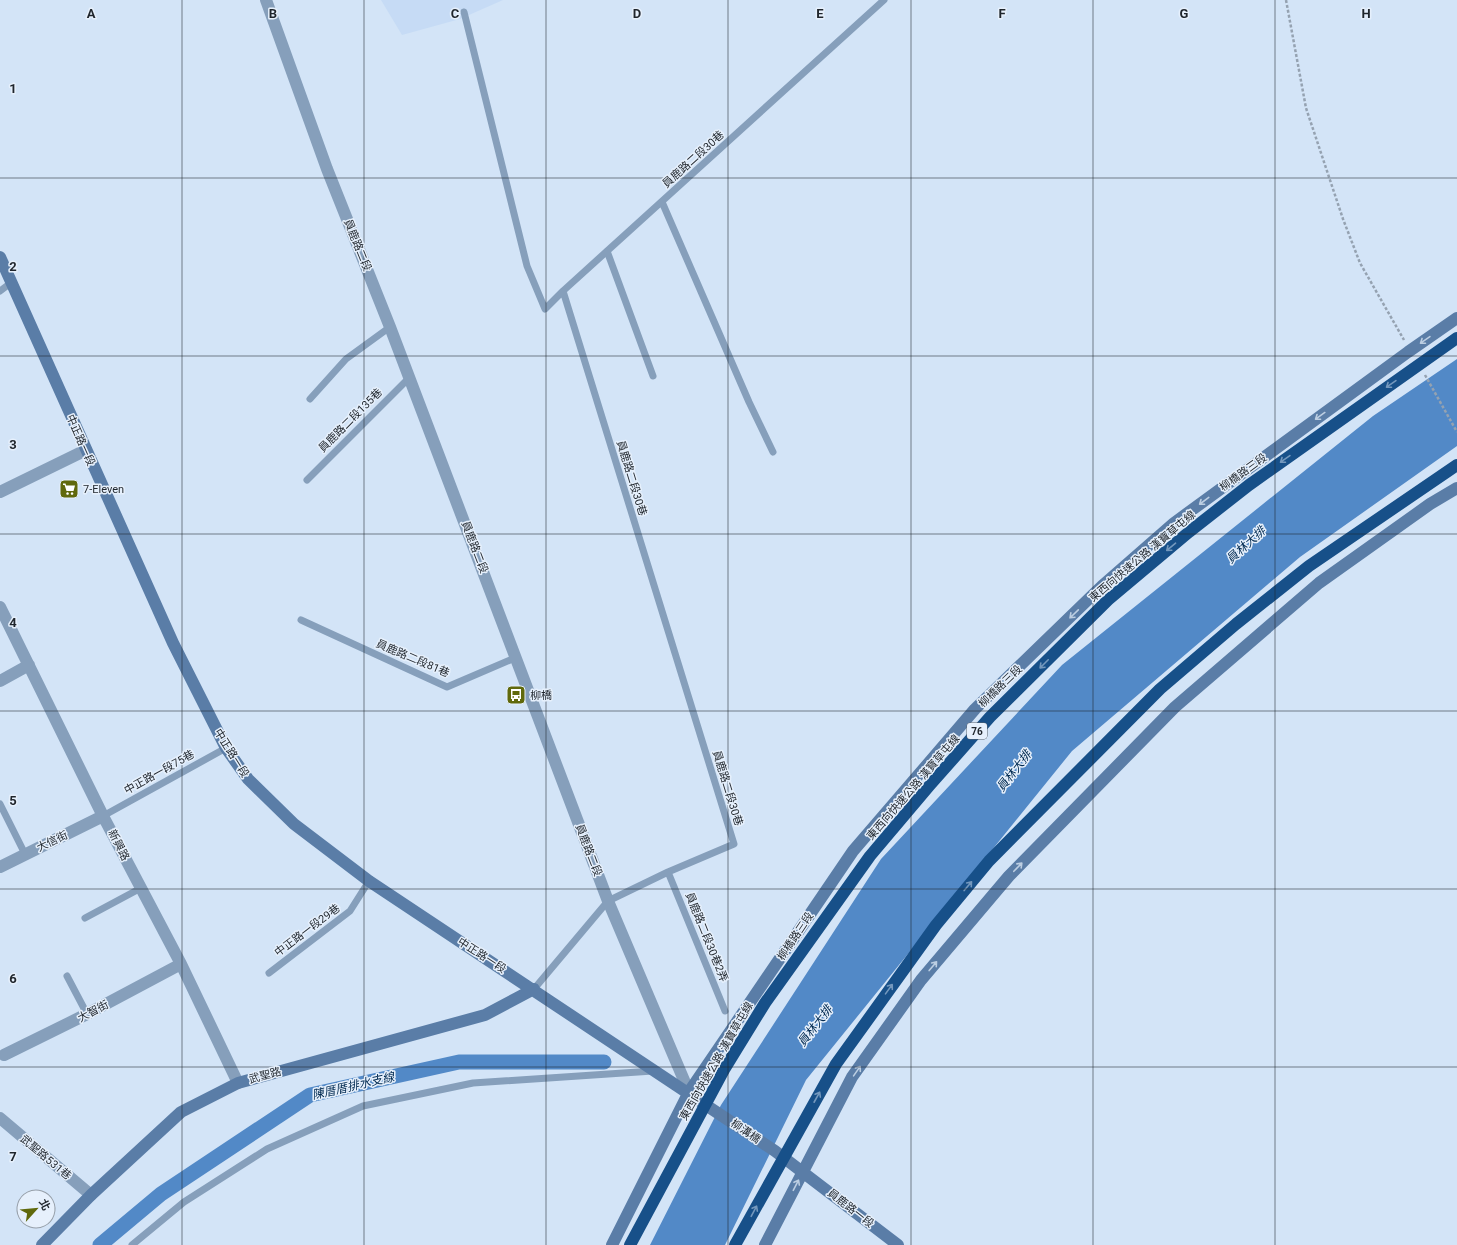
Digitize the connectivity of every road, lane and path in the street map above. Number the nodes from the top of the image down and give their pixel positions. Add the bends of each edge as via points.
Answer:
1 (266, 0) edge
2 (884, 0) edge
3 (1286, 0) edge
4 (464, 12) dead end
5 (662, 202) junction
6 (607, 250) junction
7 (0, 257) edge
8 (12, 282) junction
9 (0, 291) edge
10 (563, 292) junction
11 (1457, 318) edge
12 (390, 326) junction
13 (1457, 338) edge
14 (1410, 350) junction
15 (1422, 370) dead end
16 (654, 376) dead end
17 (410, 377) junction
18 (310, 400) dead end
19 (1457, 432) edge
20 (86, 450) junction
21 (773, 452) dead end
22 (1457, 465) edge
23 (307, 480) dead end
24 (1457, 488) edge
25 (0, 492) edge
26 (0, 607) edge
27 (301, 620) dead end
28 (517, 657) junction
29 (29, 666) junction
30 (0, 681) edge
31 (226, 748) junction
32 (0, 804) edge
33 (104, 816) junction
34 (25, 854) junction
35 (0, 867) edge
36 (668, 872) junction
37 (369, 881) junction
38 (141, 888) junction
39 (608, 901) junction
40 (85, 918) dead end
41 (181, 964) junction
42 (269, 973) dead end
43 (67, 976) dead end
44 (534, 989) junction
45 (725, 1011) dead end
46 (87, 1014) junction
47 (4, 1055) dead end
48 (654, 1070) junction
49 (238, 1083) junction
50 (689, 1092) junction
51 (0, 1118) edge
52 (803, 1171) junction
53 (91, 1195) junction
54 (42, 1245) edge
55 (132, 1245) edge
56 (612, 1245) edge
57 (630, 1245) edge
58 (735, 1245) edge
59 (765, 1245) edge
60 (898, 1245) edge

1 - 12 street, 員鹿路二段 via 327,169
2 - 5 lane, 員鹿路二段30巷
3 - 14 path via 1306,108 1343,219 1360,263
4 - 10 lane via 527,266 545,309
5 - 6 lane, 員鹿路二段30巷
5 - 21 lane
6 - 10 lane, 員鹿路二段30巷
6 - 16 lane
7 - 8 main road, 中正路一段
8 - 9 lane
8 - 20 main road, 中正路一段
10 - 36 lane, 員鹿路二段30巷 via 734,844
11 -> 14 main road, 柳橋路三段
12 - 17 street, 員鹿路二段
12 - 18 lane via 346,359
13 -> 57 highway, 東西向快速公路 漢寶草屯線 / 76, bridge via 1248,485 1189,532 1108,600 990,717 870,856 765,1003 725,1068
14 -> 50 main road, 柳橋路三段 via 1174,523 1102,586 975,709 852,850
15 - 19 path
17 - 23 lane, 員鹿路二段135巷
17 - 28 street, 員鹿路二段
20 - 25 street
20 - 31 main road, 中正路一段 via 173,643
58 -> 22 highway, bridge via 836,1064 936,925 989,861 1160,689 1236,624 1309,566
52 -> 24 main road via 852,1077 916,986 1020,865 1175,707 1247,644 1319,583 1430,504
26 - 29 street, 新興路
27 - 28 lane, 員鹿路二段81巷 via 447,687
28 - 39 street, 員鹿路二段
29 - 30 street
29 - 33 street, 新興路
31 - 33 lane, 中正路一段75巷
31 - 37 main road, 中正路一段 via 248,779 294,824
32 - 34 lane
33 - 34 street, 大信街
33 - 38 street, 新興路
34 - 35 street, 大信街
36 - 39 lane, 員鹿路二段30巷
36 - 45 lane, 員鹿路二段30巷2弄
37 - 42 lane, 中正路一段29巷 via 350,911
37 - 44 main road, 中正路一段
38 - 40 lane
38 - 41 street, 新興路
39 - 44 lane, 員鹿路二段30巷
39 - 50 street, 員鹿路二段
41 - 46 street, 大智街
41 - 49 street, 新興路
43 - 46 lane
44 - 48 main road, 中正路一段
44 - 49 main road, 武聖路 via 485,1015
46 - 47 street, 大智街
48 - 50 main road, 中正路一段
48 - 55 lane via 473,1083 363,1106 267,1149 184,1202
49 - 53 main road, 武聖路 via 181,1112
50 - 52 main road, 柳溝橋
50 - 56 main road, 柳橋路三段
51 - 53 street, 武聖路531巷
59 -> 52 main road
52 - 60 main road, 員鹿路一段
53 - 54 main road, 武聖路

